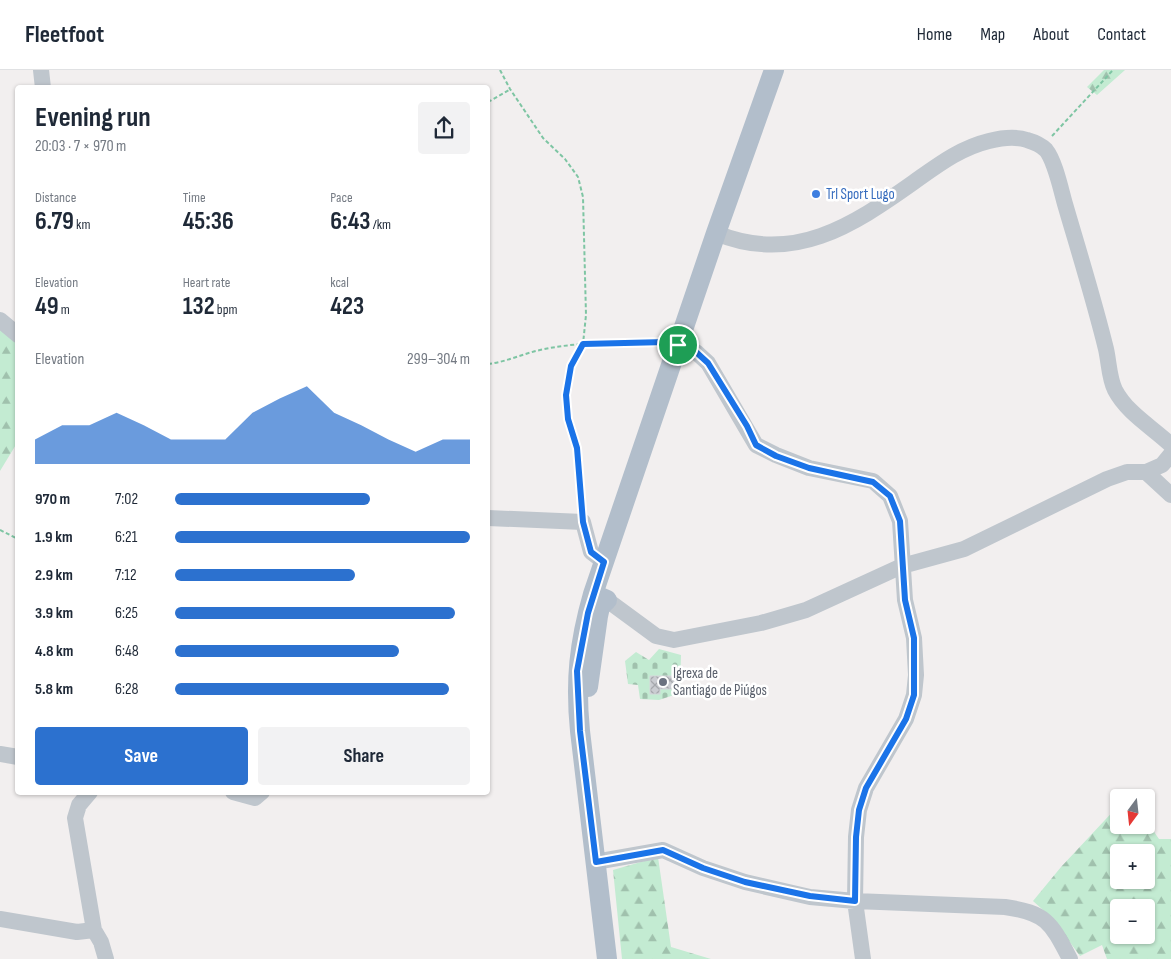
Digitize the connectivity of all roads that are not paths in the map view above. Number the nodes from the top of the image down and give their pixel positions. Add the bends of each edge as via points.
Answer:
1 (41, 70) edge
2 (774, 70) edge
3 (43, 85) edge
4 (716, 233) junction
5 (0, 320) edge
6 (15, 332) edge
7 (678, 345) junction
8 (1171, 445) edge
9 (1171, 454) edge
10 (1146, 472) junction
11 (1171, 495) edge
12 (490, 518) edge
13 (604, 562) junction
14 (902, 566) junction
15 (600, 597) junction
16 (0, 754) edge
17 (15, 756) edge
18 (87, 795) edge
19 (244, 795) edge
20 (259, 795) edge
21 (596, 862) junction
22 (855, 901) junction
23 (0, 919) edge
24 (94, 930) junction
25 (106, 959) edge
26 (607, 959) edge
27 (863, 959) edge
28 (1070, 959) edge

1 - 3 street
2 - 4 main road
4 - 7 main road
4 - 8 street via 760,244 792,244 819,238 856,220 972,145 1020,138 1037,143 1047,152 1059,184 1114,388 1124,405
5 - 6 street
7 - 13 main road
7 - 14 street via 696,352 708,363 756,445 809,468 873,482 890,496 900,521
9 - 10 street via 1162,465
10 - 11 street
10 - 14 street via 1127,472 1107,479 964,550
12 - 13 street via 583,522 591,552
13 - 15 main road
14 - 15 street via 806,610 761,623 674,640 656,636
14 - 22 street via 905,600 914,638 914,695 906,719 866,788 859,810
15 - 21 main road via 578,664 577,701
16 - 17 street
18 - 24 street via 79,805 75,818
19 - 20 street via 256,798
21 - 22 street via 663,850 745,882 810,896
21 - 26 main road
22 - 27 street
22 - 28 street via 1005,906 1030,910 1046,919
23 - 24 street via 77,932
24 - 25 street

